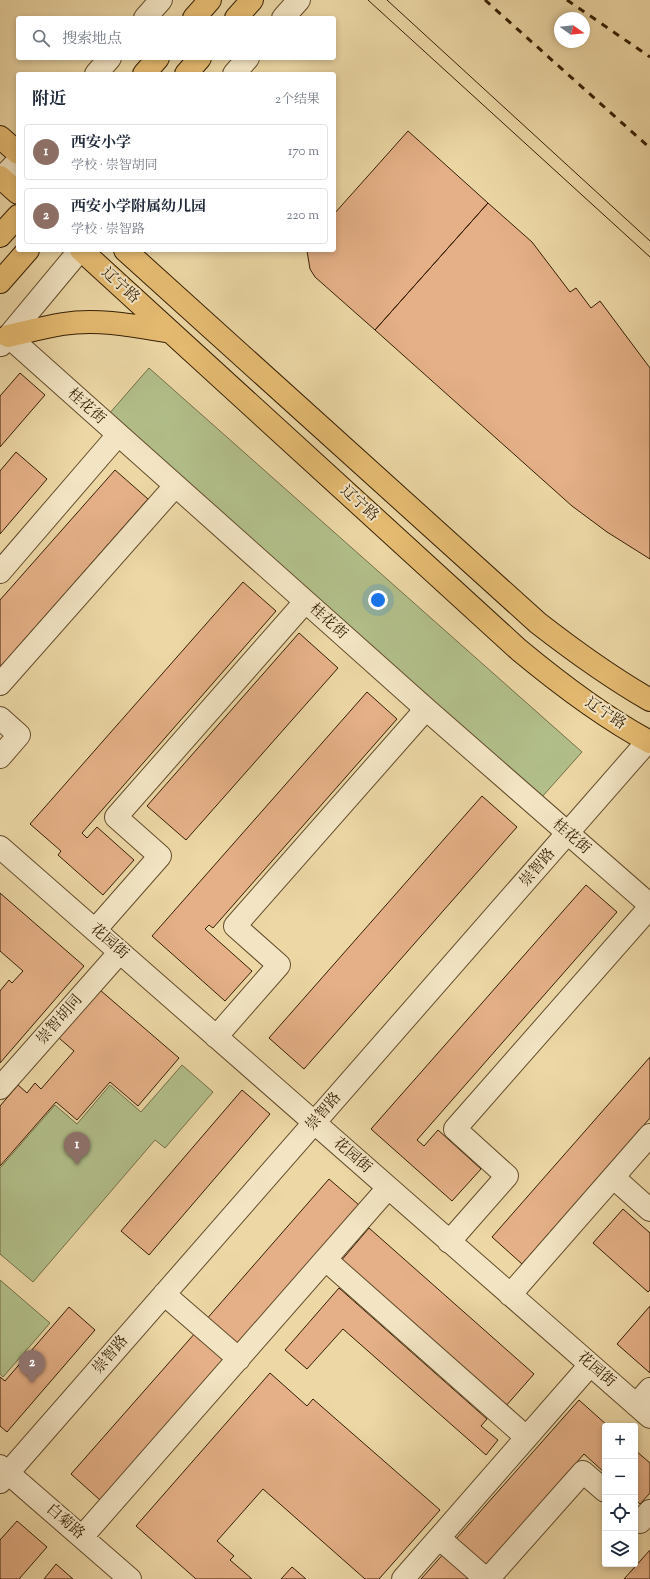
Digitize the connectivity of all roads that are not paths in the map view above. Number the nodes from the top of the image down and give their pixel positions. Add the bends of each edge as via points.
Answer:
1 (161, 0) edge
2 (210, 0) edge
3 (252, 0) edge
4 (147, 16) edge
5 (196, 16) edge
6 (238, 16) edge
7 (108, 60) edge
8 (156, 60) edge
9 (198, 60) edge
10 (246, 60) edge
11 (98, 72) edge
12 (146, 72) edge
13 (188, 72) edge
14 (236, 72) edge
15 (0, 137) edge
16 (16, 151) edge
17 (16, 163) edge
18 (0, 178) edge
19 (16, 191) edge
20 (16, 218) edge
21 (0, 236) edge
22 (26, 252) edge
23 (78, 252) edge
24 (82, 252) edge
25 (127, 252) edge
26 (0, 282) edge
27 (171, 332) junction
28 (4, 341) edge
29 (118, 435) junction
30 (175, 486) junction
31 (0, 572) edge
32 (306, 602) junction
33 (0, 684) edge
34 (650, 700) edge
35 (426, 709) junction
36 (0, 718) edge
37 (649, 742) edge
38 (0, 757) edge
39 (567, 834) junction
40 (0, 847) edge
41 (650, 906) edge
42 (95, 930) junction
43 (120, 952) junction
44 (216, 1037) junction
45 (0, 1088) edge
46 (314, 1123) junction
47 (650, 1135) edge
48 (613, 1177) junction
49 (388, 1188) junction
50 (650, 1210) edge
51 (449, 1242) junction
52 (326, 1260) junction
53 (164, 1294) junction
54 (510, 1295) junction
55 (238, 1359) junction
56 (590, 1365) junction
57 (650, 1389) edge
58 (643, 1411) edge
59 (526, 1437) junction
60 (3, 1473) edge
61 (602, 1488) edge
62 (650, 1511) edge
63 (638, 1520) edge
64 (82, 1538) junction
65 (439, 1538) junction
66 (130, 1579) edge
67 (403, 1579) edge
68 (487, 1579) edge

1 - 4 street
2 - 5 main road
3 - 6 main road
7 - 11 street
8 - 12 main road
9 - 13 main road
10 - 14 street
15 - 16 main road
17 - 18 street
18 - 19 main road
20 - 21 main road
22 - 26 main road
23 - 28 street
24 - 27 main road, 辽宁路
25 - 34 main road, 辽宁路 via 538,623 578,654
27 - 28 main road via 88,322 63,324
27 - 37 main road, 辽宁路 via 519,650 559,683
28 - 29 street, 桂花街
29 - 30 street, 桂花街
29 - 31 street
30 - 32 street, 桂花街
30 - 33 street
32 - 35 street, 桂花街
32 - 42 street via 116,817 160,856
35 - 39 street, 桂花街
35 - 44 street via 235,926 279,965
36 - 38 street via 19,735
37 - 39 street, 崇智路
39 - 41 street, 桂花街
39 - 46 street, 崇智路
40 - 42 street, 花园街
41 - 51 street via 455,1129 507,1176
42 - 43 street, 花园街
43 - 44 street, 花园街
43 - 45 street, 崇智胡同
44 - 46 street, 花园街
46 - 49 street, 花园街
46 - 53 street, 崇智路
47 - 48 street
48 - 50 street
48 - 54 street
49 - 51 street, 花园街
49 - 52 street
51 - 54 street, 花园街
52 - 55 street
52 - 59 street
53 - 55 street
53 - 60 street, 崇智路
54 - 56 street, 花园街
55 - 64 street
56 - 58 street, 花园街
56 - 59 street
57 - 58 street
59 - 65 street
60 - 64 street, 白菊路
61 - 68 street via 583,1472
62 - 63 street via 640,1522
64 - 66 street, 白菊路
65 - 67 street
65 - 68 street

